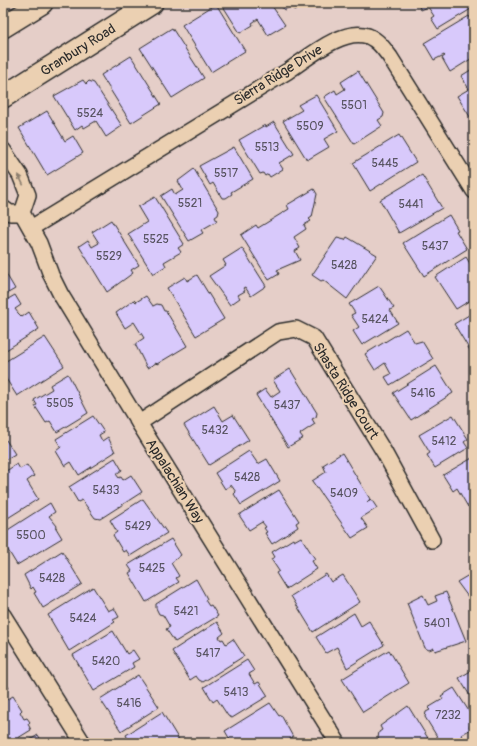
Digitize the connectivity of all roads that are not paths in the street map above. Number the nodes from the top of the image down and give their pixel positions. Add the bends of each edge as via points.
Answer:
1 (42, 3) edge
2 (152, 3) edge
3 (3, 27) edge
4 (3, 97) edge
5 (3, 150) edge
6 (474, 191) edge
7 (3, 208) edge
8 (22, 213) junction
9 (31, 228) junction
10 (138, 423) junction
11 (432, 540) dead end
12 (3, 615) edge
13 (83, 743) edge
14 (338, 743) edge

1 - 3 main road
2 - 4 main road, Granbury Road
8 -> 5 street via 28,195 20,176
6 - 9 street, Sierra Ridge Drive via 390,56 379,42 358,34 344,36 324,47
7 - 8 street via 10,213
8 - 9 street, Appalachian Way
9 - 10 street, Appalachian Way via 61,295
10 - 11 street, Shasta Ridge Court via 278,332 296,329 314,338 384,452
10 - 14 street, Appalachian Way
12 - 13 street

